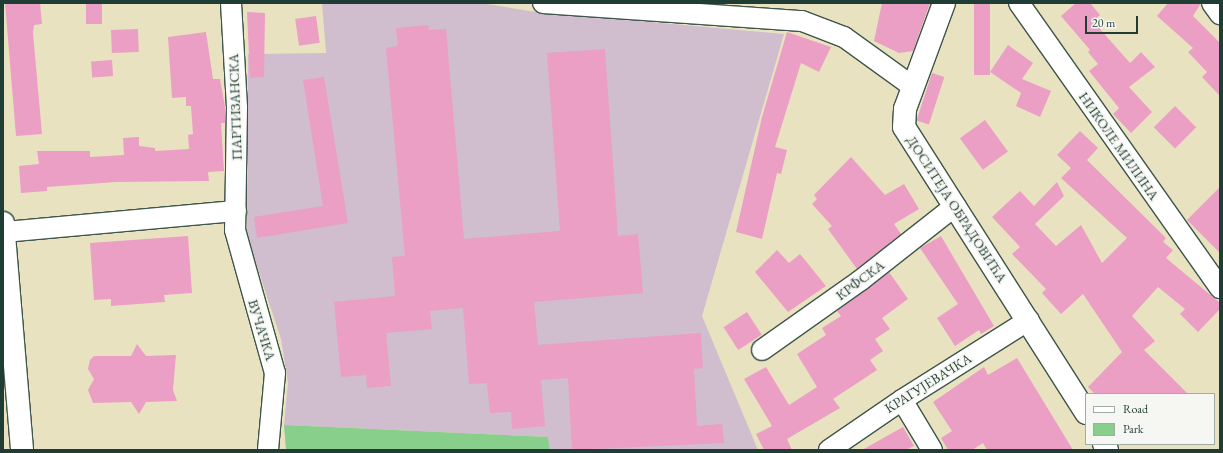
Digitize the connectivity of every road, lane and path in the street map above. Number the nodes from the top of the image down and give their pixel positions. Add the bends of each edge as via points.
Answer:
1 (231, 3) edge
2 (543, 3) edge
3 (944, 3) edge
4 (1019, 3) edge
5 (1212, 3) edge
6 (1220, 14) edge
7 (912, 86) junction
8 (955, 206) junction
9 (236, 211) junction
10 (3, 228) edge
11 (1220, 288) edge
12 (1029, 320) junction
13 (762, 350) dead end
14 (902, 400) junction
15 (1085, 411) edge
16 (22, 450) edge
17 (268, 450) edge
18 (829, 450) edge
19 (932, 450) edge

1 - 9 street, ПАРТИЗАНСКА via 237,107
2 - 7 street via 802,21 844,37
3 - 7 street, ДОСИТЕЈА ОБРАДОВИЋА
4 - 11 street, НИКОЛЕ МИЛИНА
5 - 6 street
7 - 8 street, ДОСИТЕЈА ОБРАДОВИЋА via 905,108 904,127
8 - 12 street, ДОСИТЕЈА ОБРАДОВИЋА
8 - 13 street, КРФСКА via 861,280
9 - 10 street
9 - 17 street, ВУЧАЧКА via 238,250 264,325 275,373
10 - 16 street
12 - 14 street, КРАГУЈЕВАЧКА
12 - 15 street, ДОСИТЕЈА ОБРАДОВИЋА
14 - 18 street, КРАГУЈЕВАЧКА
14 - 19 street

